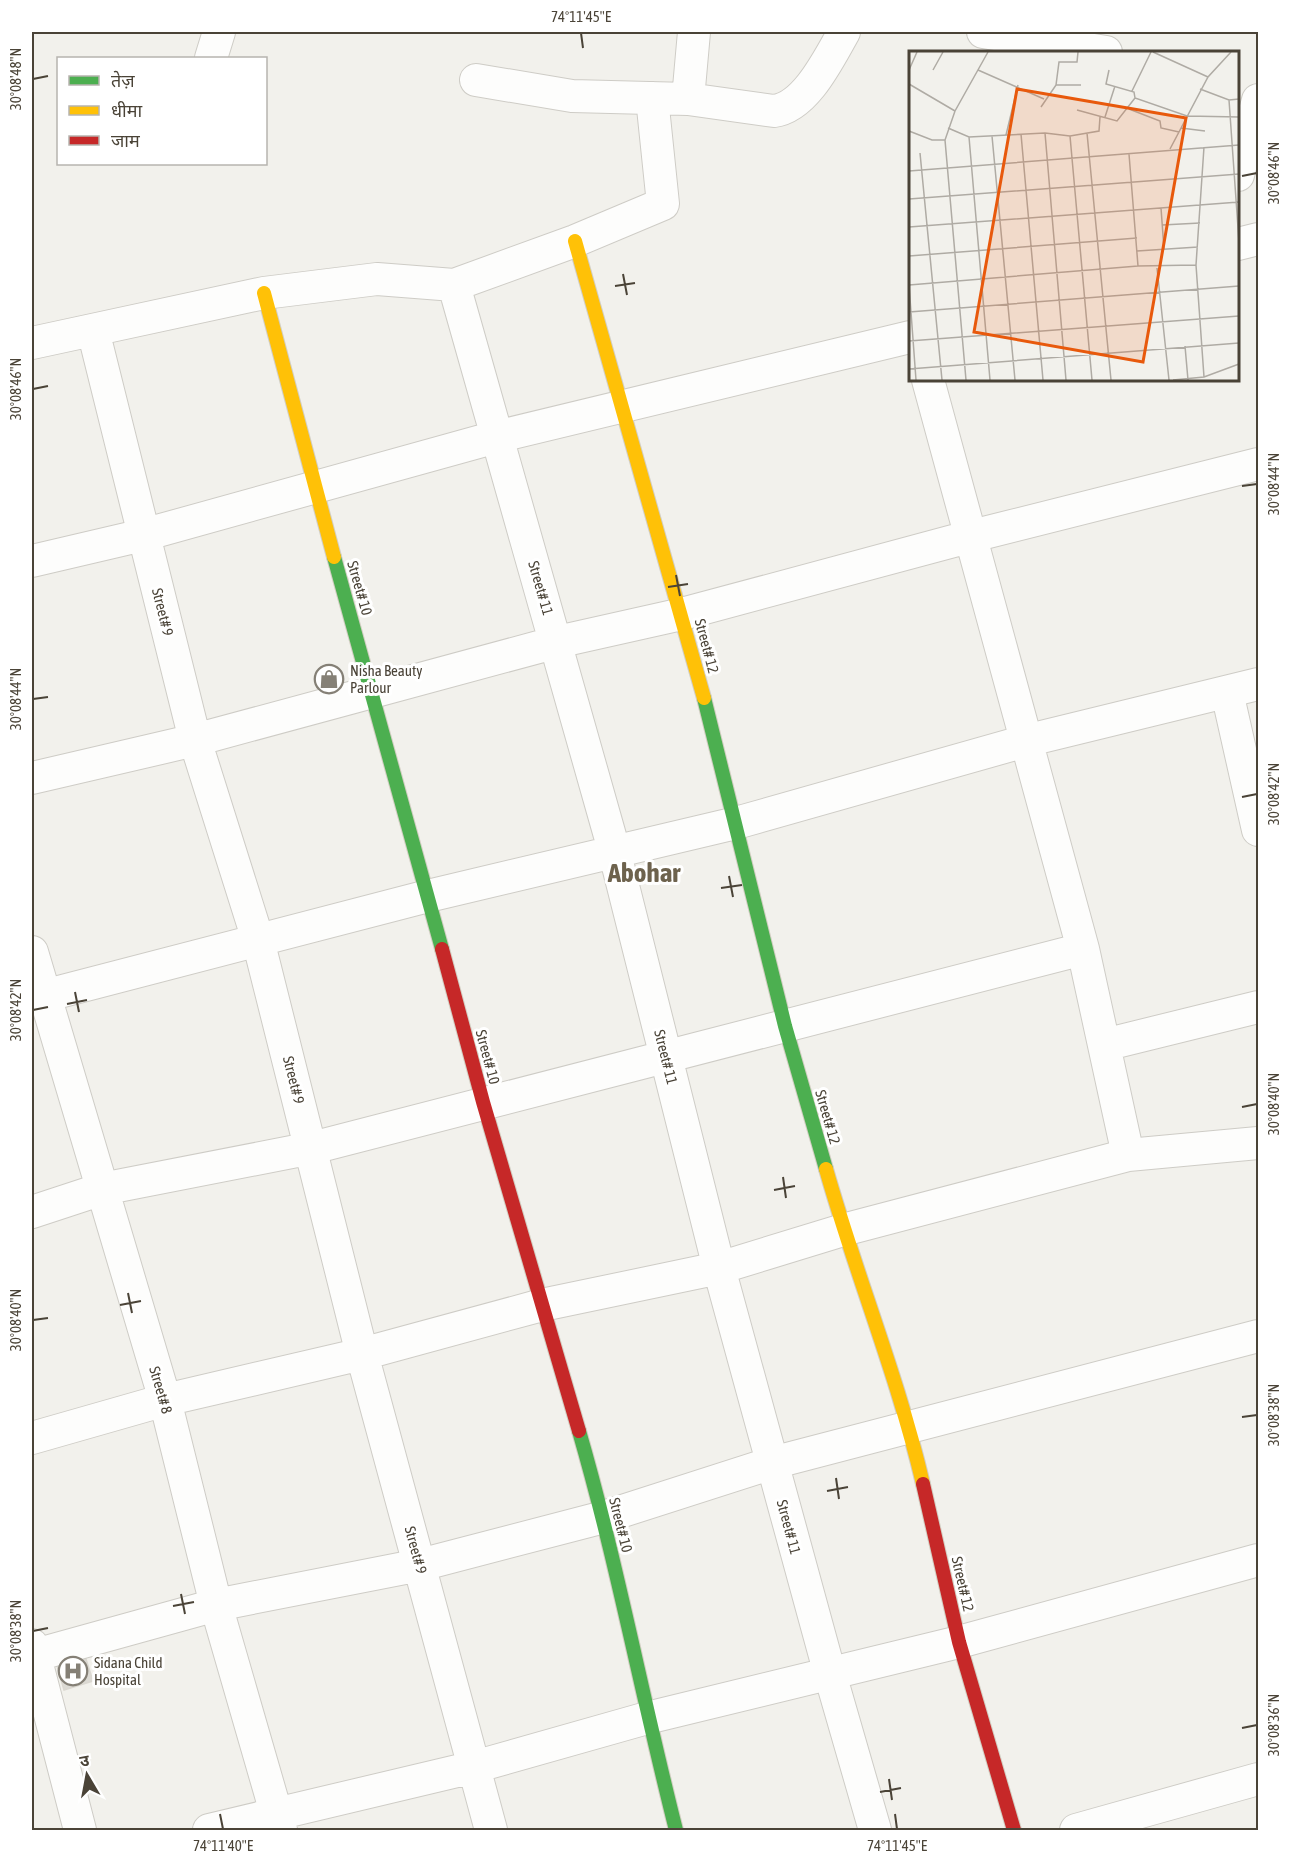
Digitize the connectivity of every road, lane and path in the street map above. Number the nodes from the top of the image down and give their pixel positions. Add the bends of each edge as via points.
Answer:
1 (694, 32) edge
2 (844, 32) edge
3 (983, 32) edge
4 (1101, 51) edge
5 (476, 80) dead end
6 (652, 98) junction
7 (688, 99) junction
8 (1251, 105) edge
9 (1239, 170) edge
10 (1258, 239) edge
11 (575, 241) junction
12 (1239, 244) edge
13 (454, 285) junction
14 (264, 293) junction
15 (93, 330) junction
16 (909, 338) edge
17 (32, 344) edge
18 (928, 381) edge
19 (623, 408) junction
20 (496, 437) junction
21 (1258, 464) edge
22 (314, 486) junction
23 (143, 535) junction
24 (972, 536) junction
25 (32, 561) edge
26 (681, 614) junction
27 (557, 642) junction
28 (1258, 684) edge
29 (1227, 692) junction
30 (373, 693) junction
31 (195, 740) junction
32 (1029, 740) junction
33 (32, 777) edge
34 (1257, 821) edge
35 (736, 823) junction
36 (614, 850) junction
37 (428, 896) junction
38 (258, 940) junction
39 (1083, 949) junction
40 (32, 952) edge
41 (37, 997) edge
42 (1258, 1006) edge
43 (785, 1026) junction
44 (1104, 1045) junction
45 (666, 1056) junction
46 (483, 1102) junction
47 (1258, 1143) edge
48 (312, 1148) junction
49 (1128, 1155) junction
50 (102, 1189) junction
51 (32, 1212) edge
52 (843, 1230) junction
53 (719, 1268) junction
54 (542, 1305) junction
55 (1258, 1336) edge
56 (362, 1353) junction
57 (165, 1400) junction
58 (910, 1429) junction
59 (32, 1438) edge
60 (772, 1463) junction
61 (604, 1517) junction
62 (1258, 1560) edge
63 (420, 1564) junction
64 (216, 1605) junction
65 (959, 1642) junction
66 (32, 1652) edge
67 (830, 1674) junction
68 (647, 1718) junction
69 (474, 1767) junction
70 (1258, 1779) edge
71 (279, 1822) edge
72 (80, 1830) edge
73 (209, 1830) edge
74 (492, 1830) edge
75 (676, 1830) edge
76 (876, 1830) edge
77 (1014, 1830) edge
78 (1076, 1830) edge

1 - 7 street
2 - 7 street via 801,99 787,109 774,111
3 - 4 street
5 - 6 street via 572,96
6 - 7 street
6 - 11 street via 663,204
8 - 9 street
10 - 12 street
11 - 13 street
11 - 19 street, Street# 12
13 - 14 street via 377,279
13 - 20 street, Street# 11
14 - 15 street
14 - 22 street, Street# 10
15 - 17 street
15 - 23 street, Street# 9
16 - 19 street
18 - 24 street
19 - 20 street
19 - 26 street, Street# 12
20 - 22 street
20 - 27 street, Street# 11
21 - 24 street
22 - 23 street
22 - 30 street, Street# 10
23 - 25 street
23 - 31 street, Street# 9
24 - 26 street
24 - 32 street
26 - 27 street
26 - 35 street, Street# 12
27 - 30 street
27 - 36 street, Street# 11
28 - 29 street
29 - 32 street
29 - 34 street
30 - 31 street
30 - 37 street, Street# 10
31 - 33 street
31 - 38 street, Street# 9
32 - 35 street
32 - 39 street
35 - 36 street
35 - 43 street, Street# 12
36 - 37 street
36 - 45 street, Street# 11
37 - 38 street
37 - 46 street, Street# 10
38 - 41 street
38 - 48 street, Street# 9
39 - 43 street
39 - 44 street
40 - 41 street, Street# 8
41 - 50 street, Street# 8
42 - 44 street
43 - 45 street
43 - 52 street, Street# 12
44 - 49 street
45 - 46 street
45 - 53 street, Street# 11
46 - 48 street
46 - 54 street, Street# 10
47 - 49 street
48 - 50 street
48 - 56 street, Street# 9
49 - 52 street
50 - 51 street
50 - 57 street, Street# 8
52 - 53 street
52 - 58 street, Street# 12
53 - 54 street
53 - 60 street, Street# 11
54 - 56 street
54 - 61 street, Street# 10
55 - 58 street
56 - 57 street
56 - 63 street, Street# 9
57 - 59 street
57 - 64 street, Street# 8
58 - 60 street
58 - 65 street, Street# 12
60 - 61 street
60 - 67 street, Street# 11
61 - 63 street
61 - 68 street, Street# 10
62 - 65 street
63 - 64 street
63 - 69 street, Street# 9
64 - 66 street
64 - 71 street, Street# 8
65 - 67 street
65 - 77 street, Street# 12
66 - 72 street
67 - 68 street
67 - 76 street, Street# 11
68 - 69 street
68 - 75 street, Street# 10
69 - 71 street
69 - 74 street, Street# 9
70 - 78 street
71 - 73 street

